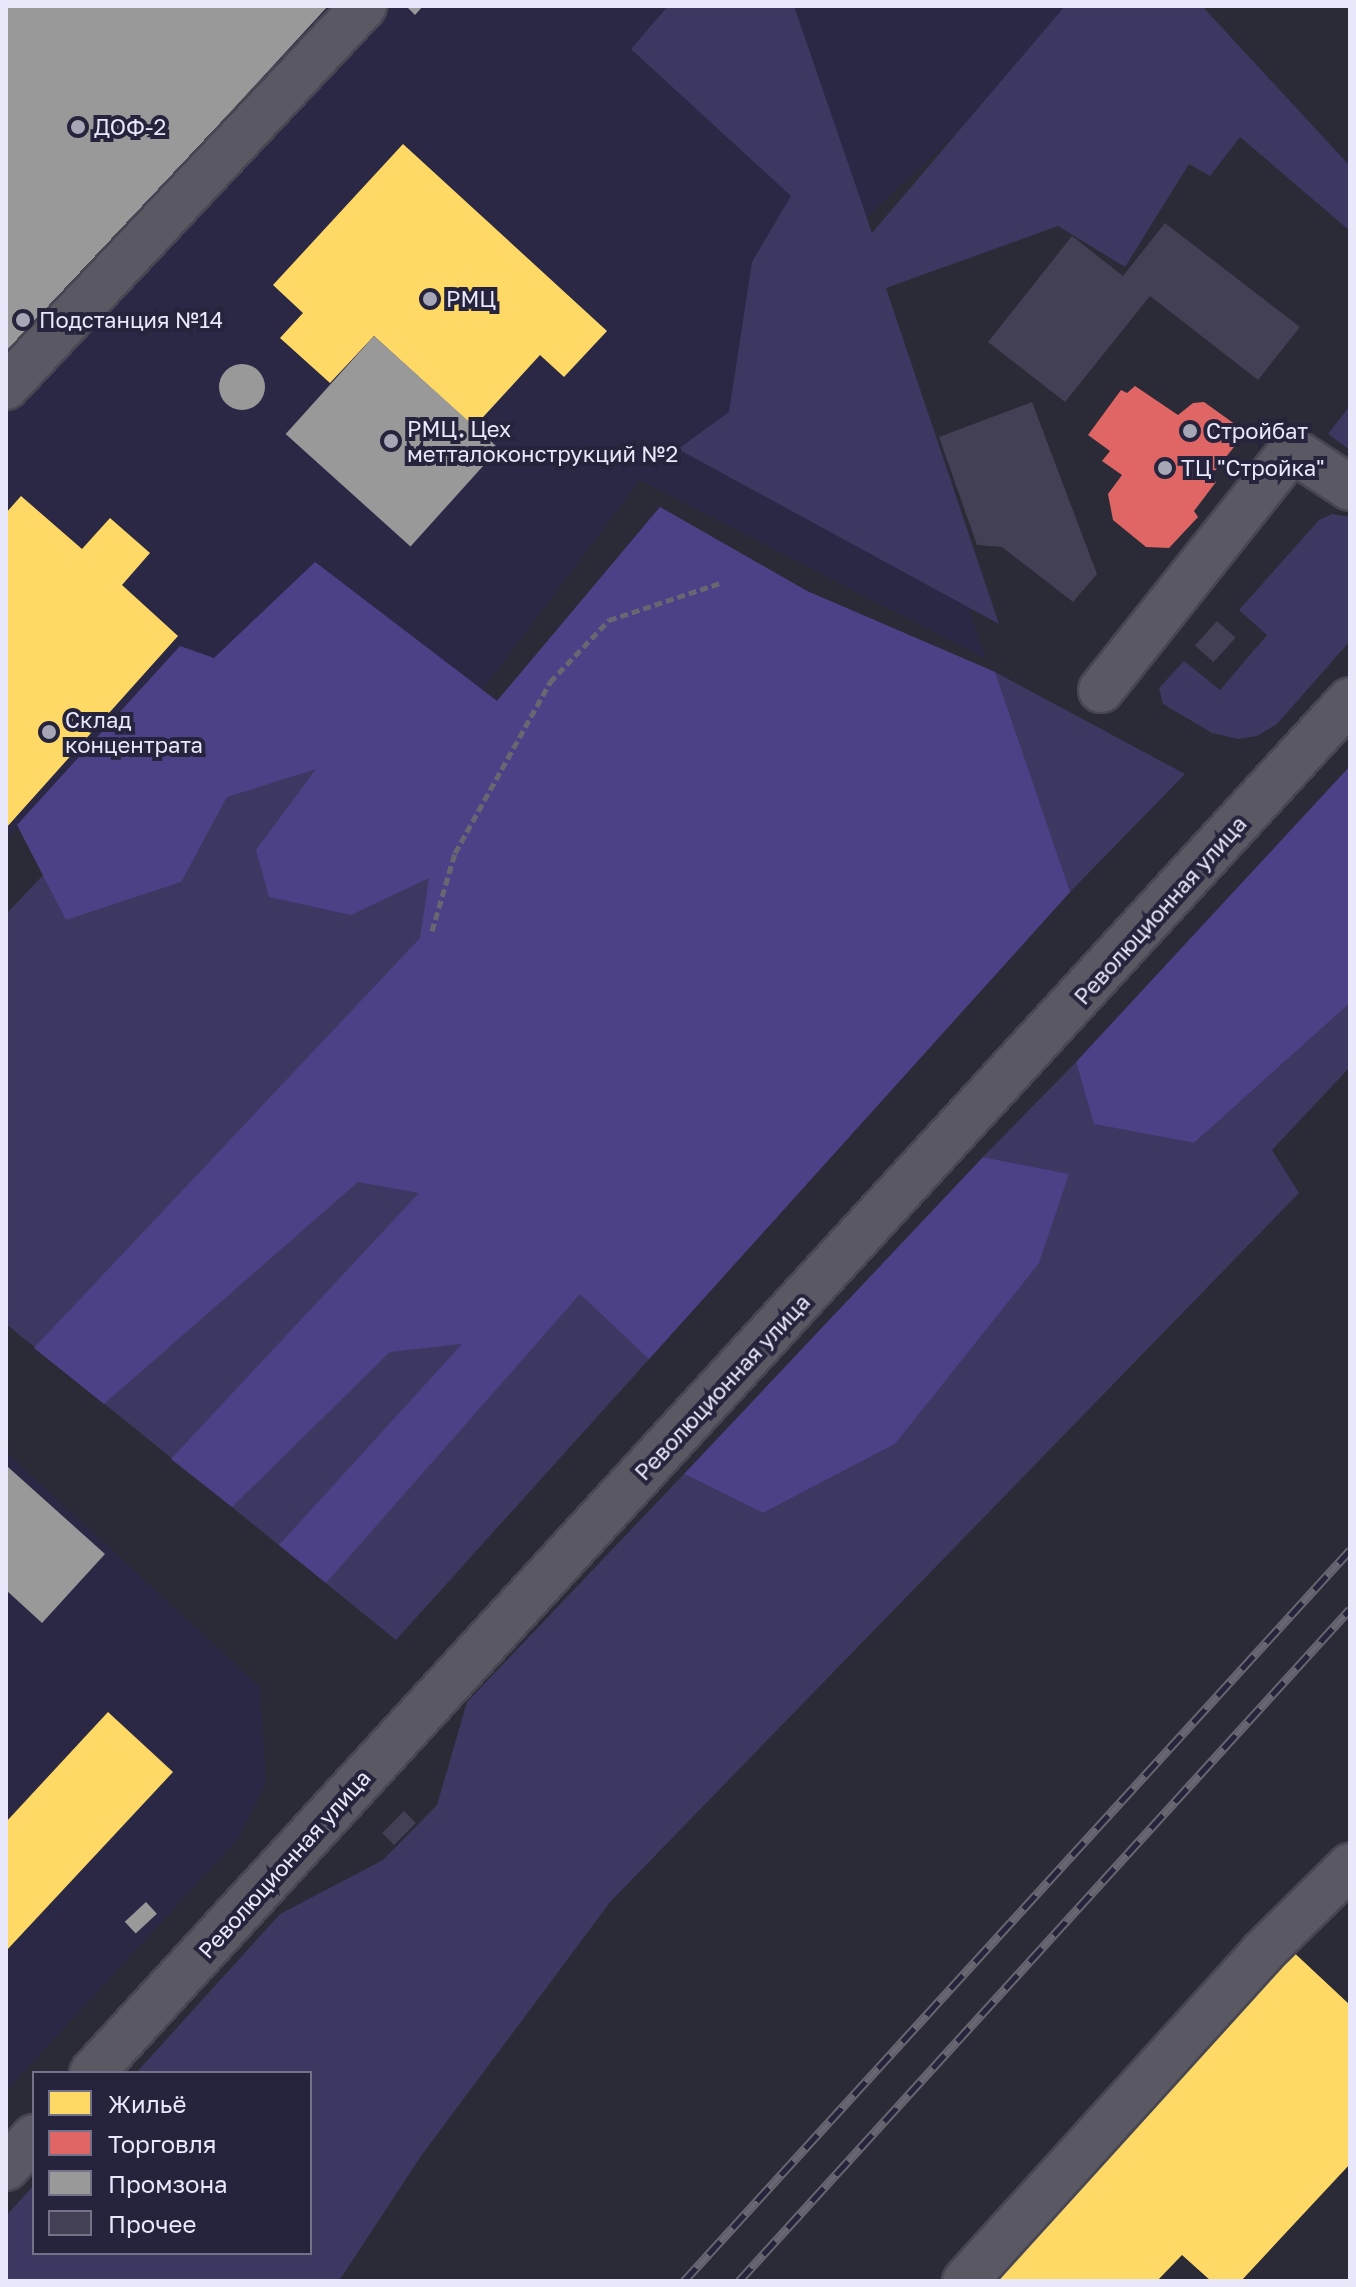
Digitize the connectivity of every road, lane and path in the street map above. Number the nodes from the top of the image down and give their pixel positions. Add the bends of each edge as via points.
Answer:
1 (364, 6) edge
2 (6, 387) edge
3 (1350, 488) edge
4 (723, 582) dead end
5 (1101, 690) dead end
6 (1350, 700) edge
7 (432, 931) dead end
8 (1350, 1866) edge
9 (94, 2071) edge
10 (32, 2139) edge
11 (6, 2168) edge
12 (965, 2281) edge

1 - 2 street
3 - 5 street via 1292,450
4 - 7 path via 609,620 550,682 455,853
6 - 9 street, Революционная улица
8 - 12 street via 1262,1953
10 - 11 street

